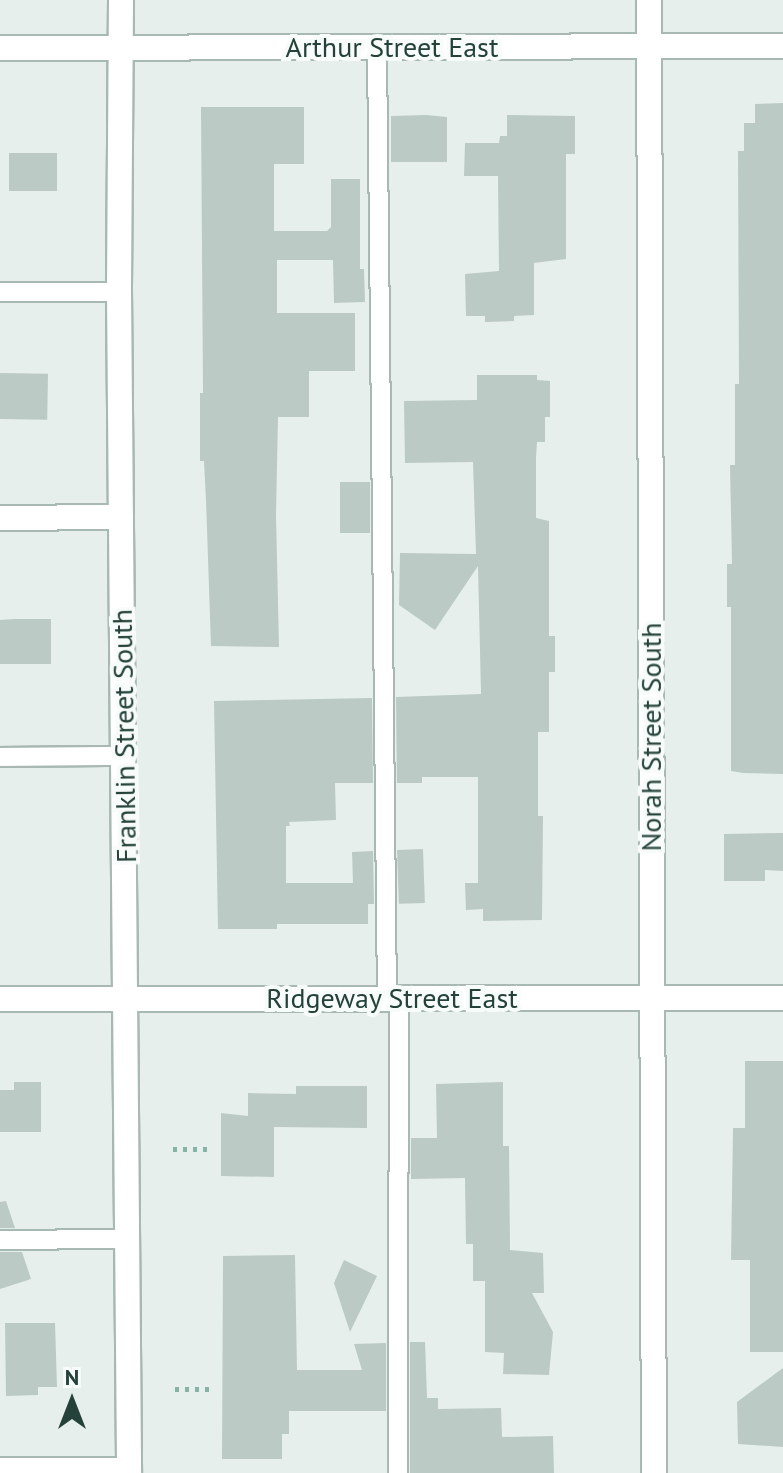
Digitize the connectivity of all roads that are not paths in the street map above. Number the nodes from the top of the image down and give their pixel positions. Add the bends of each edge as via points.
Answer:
1 (121, 0) edge
2 (649, 0) edge
3 (649, 46) junction
4 (783, 46) edge
5 (121, 47) junction
6 (377, 47) junction
7 (0, 48) edge
8 (0, 292) edge
9 (119, 292) junction
10 (121, 517) junction
11 (0, 518) edge
12 (125, 756) junction
13 (0, 757) edge
14 (126, 998) junction
15 (783, 998) edge
16 (0, 999) edge
17 (393, 999) junction
18 (652, 999) junction
19 (126, 1239) junction
20 (0, 1240) edge
21 (0, 1470) edge
22 (129, 1472) edge
23 (398, 1473) edge
24 (654, 1473) edge

1 - 5 street, Franklin Street South
2 - 3 street, Norah Street South
3 - 4 street, Arthur Street East
3 - 6 street, Arthur Street East
3 - 18 street, Norah Street South
5 - 6 street, Arthur Street East
5 - 7 street, Arthur Street East
5 - 9 street, Franklin Street South
6 - 17 lane
8 - 9 lane
9 - 10 street, Franklin Street South
10 - 11 street
10 - 12 street, Franklin Street South
12 - 13 lane
12 - 14 street, Franklin Street South
14 - 16 street, Ridgeway Street East
14 - 17 street, Ridgeway Street East
14 - 19 street, Franklin Street South
15 - 18 street, Ridgeway Street East
17 - 18 street, Ridgeway Street East
17 - 23 lane
18 - 24 street, Norah Street South
19 - 20 lane
19 - 22 street, Franklin Street South
21 - 22 street

